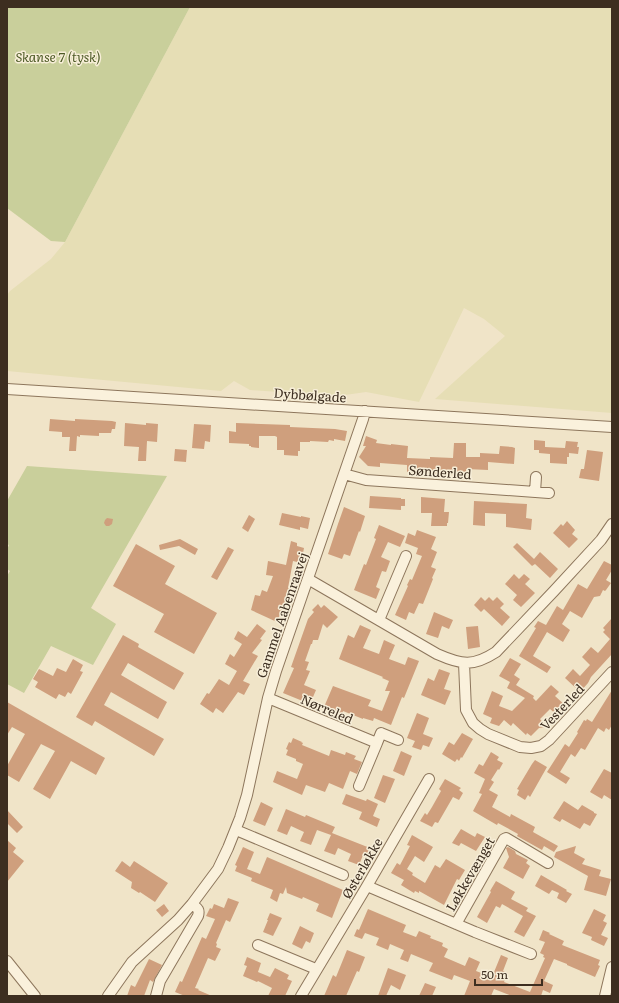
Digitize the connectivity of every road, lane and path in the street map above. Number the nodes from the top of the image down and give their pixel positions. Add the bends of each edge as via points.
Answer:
1 (7, 389) edge
2 (365, 411) junction
3 (612, 427) edge
4 (344, 474) junction
5 (536, 477) dead end
6 (535, 492) junction
7 (549, 493) dead end
8 (612, 524) edge
9 (406, 556) dead end
10 (308, 578) junction
11 (379, 620) junction
12 (464, 663) junction
13 (612, 672) edge
14 (268, 698) junction
15 (398, 740) dead end
16 (377, 743) junction
17 (429, 778) dead end
18 (359, 786) dead end
19 (236, 830) junction
20 (548, 863) dead end
21 (343, 875) dead end
22 (367, 886) junction
23 (192, 904) junction
24 (456, 924) junction
25 (258, 945) dead end
26 (531, 954) dead end
27 (7, 961) edge
28 (612, 967) edge
29 (316, 970) junction
30 (35, 996) edge
31 (108, 996) edge
32 (156, 996) edge
33 (301, 996) edge
34 (605, 996) edge

1 - 2 street, Dybbølgade
2 - 3 street, Dybbølgade
2 - 4 street, Gammel Aabenraavej
4 - 6 street, Sønderled via 366,480
4 - 10 street, Gammel Aabenraavej
5 - 6 street
6 - 7 street, Sønderled
8 - 12 street via 601,540 496,652 477,662
9 - 11 street
10 - 11 street
10 - 14 street, Gammel Aabenraavej
11 - 12 street via 437,654
12 - 13 street, Vesterled via 466,710 473,723 488,734 520,747 531,748 541,746 549,740
14 - 16 street, Nørreled
14 - 19 street, Gammel Aabenraavej via 247,795
15 - 16 street via 381,733
16 - 18 street
17 - 22 street, Østerløkke
19 - 21 street
19 - 23 street, Gammel Aabenraavej via 218,869
20 - 24 street, Løkkevænget via 504,839
22 - 24 street, Løkkevænget
22 - 29 street, Østerløkke
23 - 31 street, Gammel Aabenraavej via 132,962
23 - 32 street via 198,909 198,916 160,981
24 - 26 street, Løkkevænget
25 - 29 street
27 - 30 street
28 - 34 street
29 - 33 street, Østerløkke

